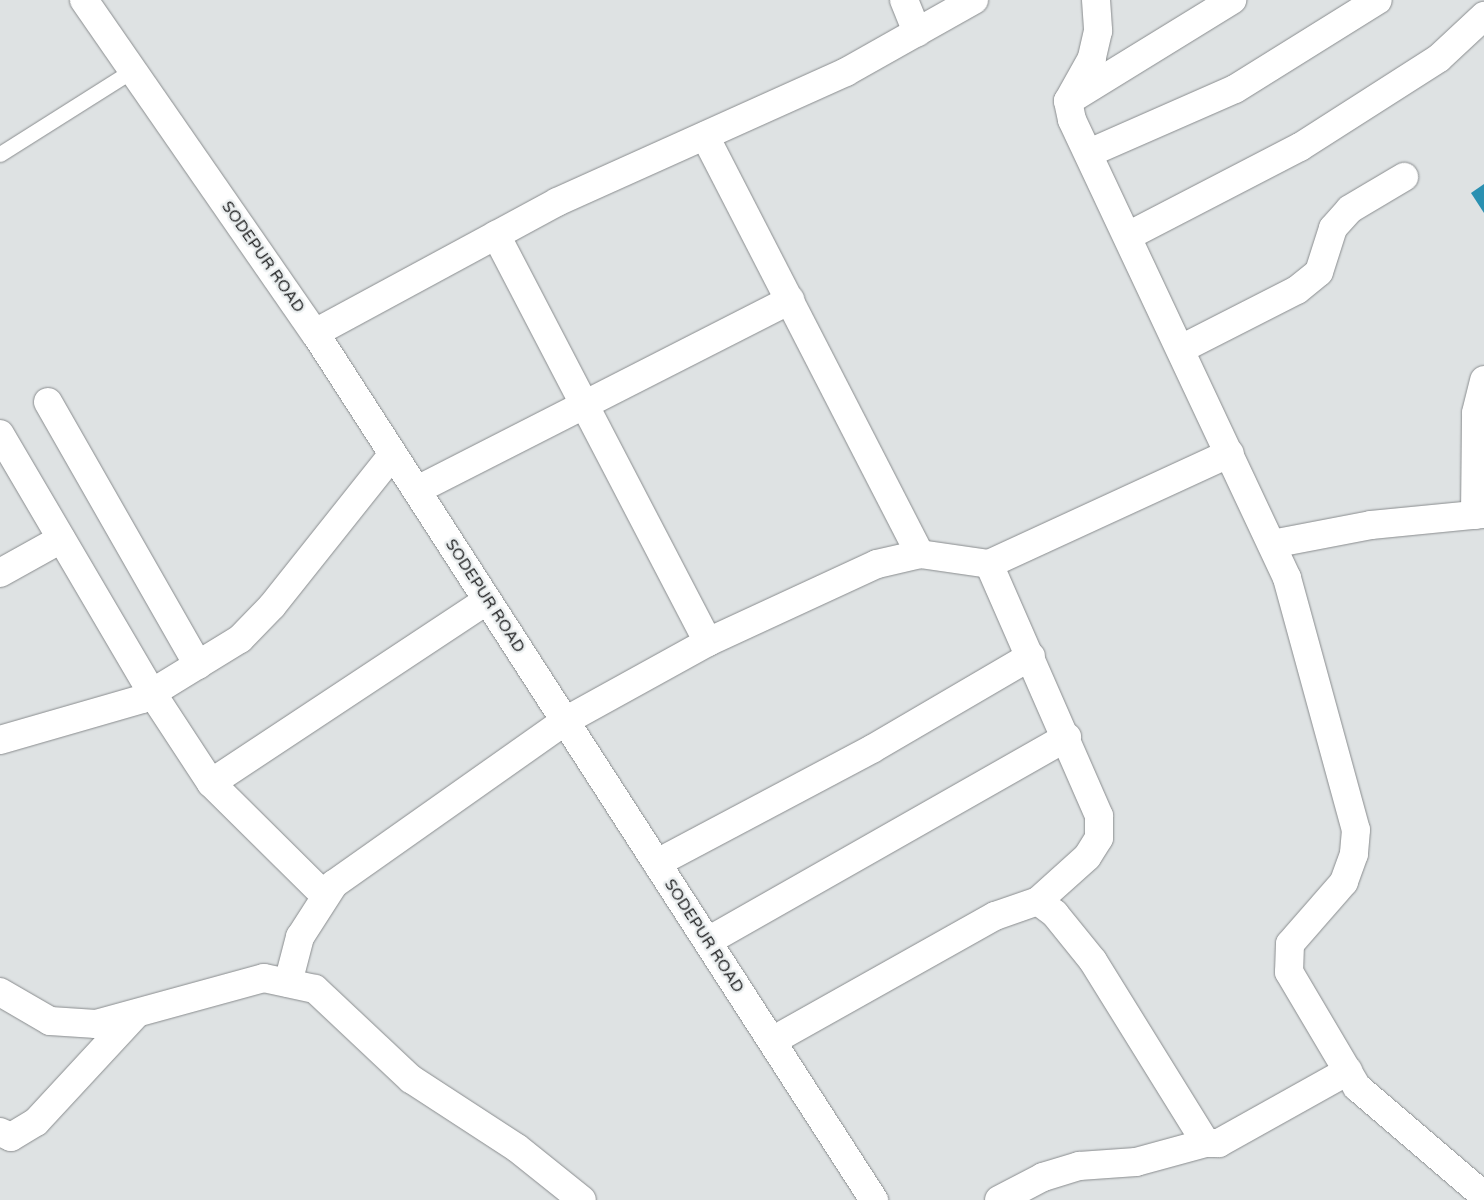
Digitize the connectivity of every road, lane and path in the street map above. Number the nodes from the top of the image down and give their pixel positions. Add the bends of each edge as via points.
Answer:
1 (904, 0) edge
2 (974, 0) edge
3 (1096, 0) edge
4 (1232, 0) edge
5 (1378, 0) edge
6 (93, 3) edge
7 (1484, 16) edge
8 (917, 32) junction
9 (133, 70) junction
10 (1068, 101) junction
11 (705, 136) junction
12 (1089, 153) junction
13 (0, 154) edge
14 (1404, 177) dead end
15 (496, 235) junction
16 (1128, 236) junction
17 (790, 300) junction
18 (315, 333) junction
19 (1181, 349) junction
20 (1484, 380) edge
21 (48, 402) dead end
22 (583, 405) junction
23 (0, 434) edge
24 (1230, 452) junction
25 (393, 454) junction
26 (417, 490) junction
27 (1479, 514) edge
28 (61, 539) junction
29 (1272, 544) junction
30 (920, 554) junction
31 (1000, 558) junction
32 (0, 573) edge
33 (488, 600) junction
34 (708, 642) junction
35 (1031, 656) junction
36 (198, 665) junction
37 (152, 693) junction
38 (566, 720) junction
39 (1067, 737) junction
40 (0, 740) edge
41 (211, 783) junction
42 (657, 863) junction
43 (324, 895) junction
44 (1038, 900) junction
45 (708, 941) junction
46 (288, 983) junction
47 (0, 992) edge
48 (135, 1015) junction
49 (772, 1041) junction
50 (1348, 1071) junction
51 (0, 1132) edge
52 (1206, 1143) junction
53 (1483, 1192) edge
54 (582, 1200) edge
55 (874, 1200) edge
56 (1000, 1200) edge

1 - 8 street
2 - 8 street
3 - 10 street via 1098,31 1092,58
4 - 10 street
5 - 12 street via 1235,89
6 - 9 street, SODEPUR ROAD
7 - 16 street via 1439,58 1300,147
8 - 11 street via 846,72
9 - 13 lane
9 - 18 street, SODEPUR ROAD
10 - 12 street
11 - 15 street via 557,202
11 - 17 street
12 - 16 street
14 - 19 street via 1350,209 1333,228 1318,272 1297,290
15 - 18 street
15 - 22 street
16 - 19 street
17 - 22 street
17 - 30 street
18 - 25 street, SODEPUR ROAD
19 - 24 street
20 - 27 street via 1476,414
21 - 36 street
22 - 26 street
22 - 34 street
23 - 28 street
24 - 29 street
24 - 31 street
25 - 26 street, SODEPUR ROAD
25 - 36 street via 272,606 240,639
26 - 33 street, SODEPUR ROAD
27 - 29 street via 1371,525
28 - 32 street
28 - 37 street
29 - 50 street via 1288,578 1356,830 1354,854 1344,882 1290,944 1289,972
30 - 31 street
30 - 34 street via 877,564
31 - 35 street
33 - 38 street, SODEPUR ROAD
33 - 41 street
34 - 38 street
35 - 39 street
35 - 42 street via 872,749
36 - 37 street
37 - 40 street
37 - 41 street
38 - 42 street, SODEPUR ROAD
38 - 43 street via 371,856
39 - 44 street via 1099,816 1099,838 1086,857
39 - 45 street
41 - 43 street
42 - 45 street, SODEPUR ROAD
43 - 46 street via 300,937
44 - 49 street via 995,916
44 - 52 street via 1093,961
45 - 49 street, SODEPUR ROAD
46 - 48 street via 264,978
46 - 54 street via 314,989 411,1079 517,1148
47 - 48 street via 50,1021 96,1024
48 - 51 street via 36,1122 11,1137
49 - 55 street, SODEPUR ROAD
50 - 52 street via 1219,1143
50 - 53 street via 1358,1087
52 - 56 street via 1136,1162 1079,1166 1043,1177

